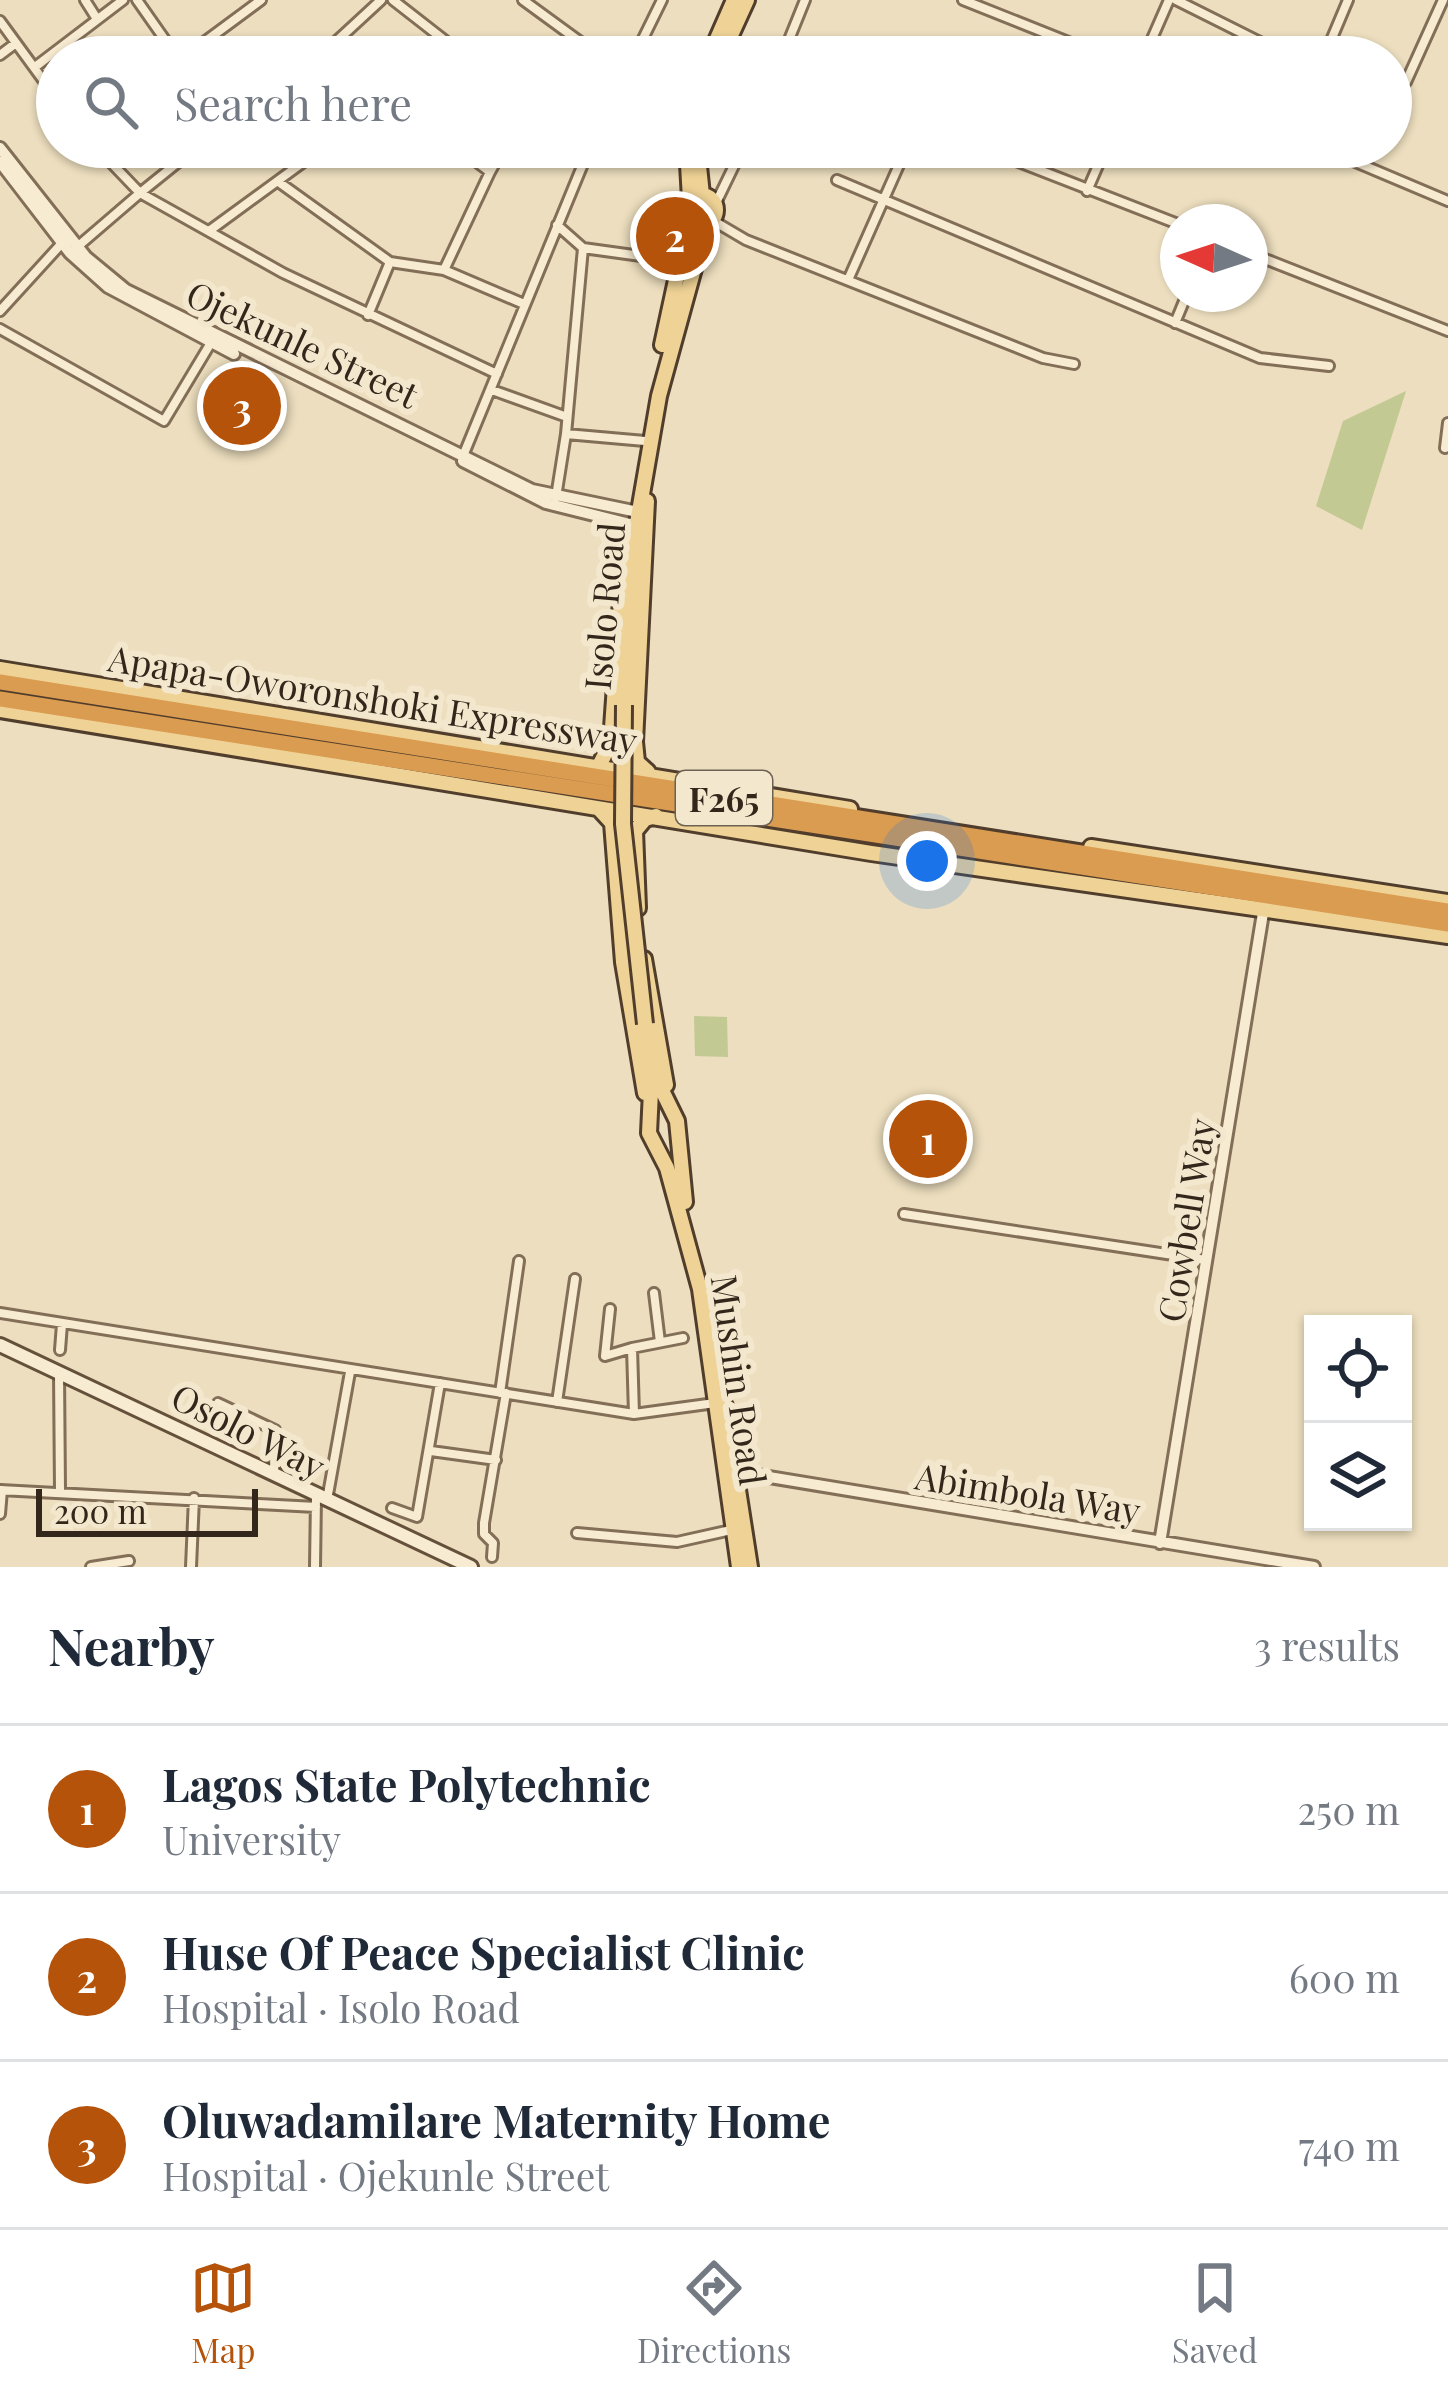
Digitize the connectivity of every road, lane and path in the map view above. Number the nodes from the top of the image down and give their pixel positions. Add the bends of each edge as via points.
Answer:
1 (85, 0) edge
2 (123, 0) edge
3 (137, 0) edge
4 (261, 0) edge
5 (381, 0) edge
6 (394, 0) edge
7 (523, 0) edge
8 (662, 0) edge
9 (716, 0) edge
10 (805, 0) edge
11 (963, 0) edge
12 (1000, 0) edge
13 (1172, 0) edge
14 (1348, 0) edge
15 (1443, 0) edge
16 (738, 2) edge
17 (996, 11) junction
18 (97, 19) junction
19 (0, 21) edge
20 (75, 36) edge
21 (164, 36) edge
22 (210, 36) edge
23 (342, 36) edge
24 (439, 36) edge
25 (572, 36) edge
26 (644, 36) edge
27 (720, 36) edge
28 (729, 36) edge
29 (790, 36) edge
30 (1056, 36) edge
31 (1154, 36) edge
32 (1246, 36) edge
33 (1334, 36) edge
34 (16, 43) junction
35 (0, 55) edge
36 (35, 67) edge
37 (1412, 69) edge
38 (0, 148) edge
39 (0, 162) edge
40 (116, 168) edge
41 (171, 168) edge
42 (298, 168) edge
43 (485, 168) edge
44 (492, 168) edge
45 (580, 168) edge
46 (693, 168) edge
47 (700, 168) edge
48 (730, 168) edge
49 (898, 168) edge
50 (1031, 168) edge
51 (1097, 168) edge
52 (1370, 168) edge
53 (490, 172) junction
54 (837, 180) dead end
55 (280, 183) junction
56 (1087, 191) junction
57 (140, 193) junction
58 (884, 200) junction
59 (1448, 201) edge
60 (705, 209) junction
61 (1160, 217) edge
62 (557, 225) junction
63 (208, 231) junction
64 (70, 245) junction
65 (583, 248) junction
66 (1268, 260) edge
67 (677, 261) junction
68 (390, 262) junction
69 (444, 271) junction
70 (848, 280) junction
71 (0, 289) edge
72 (9, 300) junction
73 (524, 304) junction
74 (0, 310) edge
75 (1180, 312) edge
76 (368, 315) junction
77 (1175, 323) junction
78 (0, 329) edge
79 (1448, 332) edge
80 (213, 340) junction
81 (1074, 364) dead end
82 (1329, 366) dead end
83 (497, 374) junction
84 (492, 390) junction
85 (567, 417) junction
86 (1448, 423) edge
87 (566, 434) junction
88 (645, 441) junction
89 (1445, 448) edge
90 (463, 457) junction
91 (645, 484) junction
92 (556, 499) junction
93 (631, 518) junction
94 (633, 546) junction
95 (0, 669) edge
96 (0, 682) edge
97 (0, 699) edge
98 (0, 710) edge
99 (598, 766) junction
100 (648, 772) junction
101 (596, 807) junction
102 (656, 816) junction
103 (1448, 902) edge
104 (1264, 907) junction
105 (1448, 911) edge
106 (1448, 924) edge
107 (1448, 935) edge
108 (652, 1070) junction
109 (671, 1106) junction
110 (647, 1110) junction
111 (680, 1144) junction
112 (658, 1152) junction
113 (681, 1204) junction
114 (904, 1214) dead end
115 (1206, 1260) junction
116 (519, 1261) dead end
117 (575, 1279) dead end
118 (654, 1293) dead end
119 (610, 1309) dead end
120 (0, 1313) edge
121 (62, 1324) junction
122 (683, 1338) dead end
123 (660, 1342) junction
124 (0, 1345) edge
125 (632, 1348) junction
126 (60, 1350) dead end
127 (59, 1370) junction
128 (350, 1372) junction
129 (440, 1383) junction
130 (503, 1393) junction
131 (557, 1402) junction
132 (717, 1402) junction
133 (218, 1403) dead end
134 (634, 1414) junction
135 (431, 1451) junction
136 (496, 1460) junction
137 (733, 1471) junction
138 (274, 1475) junction
139 (1, 1490) edge
140 (60, 1491) junction
141 (194, 1498) junction
142 (320, 1502) junction
143 (392, 1508) dead end
144 (0, 1514) edge
145 (731, 1530) junction
146 (577, 1533) dead end
147 (1160, 1543) junction
148 (491, 1556) dead end
149 (129, 1562) dead end
150 (91, 1567) edge
151 (191, 1567) edge
152 (315, 1567) edge
153 (471, 1567) edge
154 (739, 1567) edge
155 (749, 1567) edge
156 (1314, 1567) edge

1 - 18 street
2 - 18 street
3 - 21 street
4 - 22 street
5 - 23 street
6 - 24 street
7 - 25 street
8 - 26 street
9 - 16 street
10 - 29 street
11 - 17 street
12 - 17 street
13 - 31 street
13 - 32 street
14 - 33 street
15 - 37 street
16 - 27 main road
16 - 28 main road
17 - 30 street
18 - 20 street
19 - 34 street
34 - 35 street
34 - 36 street
38 - 64 street, Ojekunle Street
39 - 64 street, Ojekunle Street
40 - 57 street
41 - 57 street
42 - 55 street
43 - 53 street
44 - 53 street
45 - 62 street
46 - 60 main road, Isolo Road
47 - 60 main road, Isolo Road
48 - 60 street
49 - 58 street
50 - 56 street
51 - 56 street
52 - 59 street
53 - 69 street
54 - 58 street
55 - 63 street
55 - 68 street
56 - 61 street
57 - 63 street
57 - 64 street
58 - 70 street
58 - 77 street
60 - 67 main road via 689,220
60 - 70 street via 746,240
60 - 91 main road, Isolo Road
62 - 65 street
62 - 73 street
63 - 76 street
64 - 72 street
64 - 80 street, Ojekunle Street via 125,290
65 - 67 street
65 - 85 street
66 - 79 street
67 - 88 main road
68 - 69 street
68 - 76 street
69 - 73 street
70 - 81 street
71 - 72 street
72 - 74 street
73 - 83 street
75 - 77 street
76 - 83 street
77 - 82 street via 1266,360
78 - 80 street via 164,421
80 - 90 street, Ojekunle Street
83 - 84 street
84 - 85 street
84 - 90 street
85 - 87 street
86 - 89 street
87 - 88 street
87 - 92 street
88 - 93 main road
90 - 92 street, Ojekunle Street
90 - 93 street, Ojekunle Street via 546,503
91 - 94 main road, Isolo Road
91 - 100 main road via 650,525 635,742 637,762
92 - 93 street, Ojekunle Street
93 - 94 main road
93 - 99 main road via 611,742
94 - 108 main road, Isolo Road, bridge via 623,824
95 - 99 main road, Apapa-Oworonshoki Expressway
96 - 105 highway, Apapa-Oworonshoki Expressway / F265
97 - 106 highway, Apapa-Oworonshoki Expressway / F265
98 - 101 main road, Apapa-Oworonshoki Expressway
99 - 100 main road, Apapa-Oworonshoki Expressway
100 - 103 main road, Apapa-Oworonshoki Expressway
101 - 102 main road, Apapa-Oworonshoki Expressway
101 - 110 main road via 612,823
102 - 104 main road, Apapa-Oworonshoki Expressway
102 - 109 main road via 637,827 635,860
104 - 107 main road, Apapa-Oworonshoki Expressway
104 - 115 street, Cowbell Way
108 - 109 main road
108 - 110 main road
109 - 110 main road
109 - 111 main road
110 - 112 main road
111 - 112 main road
111 - 113 main road
112 - 113 main road
113 - 132 main road, Mushin Road
113 - 137 main road, Mushin Road via 715,1322
114 - 115 street
115 - 147 street, Cowbell Way
116 - 130 street
117 - 131 street
118 - 123 street
119 - 125 street via 605,1356
120 - 121 street
121 - 126 street
121 - 128 street
122 - 123 street
123 - 125 street
124 - 127 main road, Osolo Way
125 - 134 street
127 - 138 main road, Osolo Way
127 - 140 street
128 - 129 street
128 - 142 street
129 - 130 street
129 - 135 street
130 - 131 street
130 - 136 street
131 - 134 street
132 - 134 street
132 - 145 main road, Mushin Road
133 - 138 street via 275,1430
135 - 136 street
135 - 143 street via 417,1517
136 - 148 street via 484,1523
137 - 147 street, Abimbola Way
137 - 155 main road, Mushin Road
138 - 142 main road, Osolo Way
139 - 140 street
139 - 144 street
140 - 141 street
141 - 142 street
141 - 151 street
142 - 152 street
142 - 153 main road, Osolo Way
145 - 146 street via 677,1542
145 - 154 main road, Mushin Road
147 - 156 street, Abimbola Way
149 - 150 street

